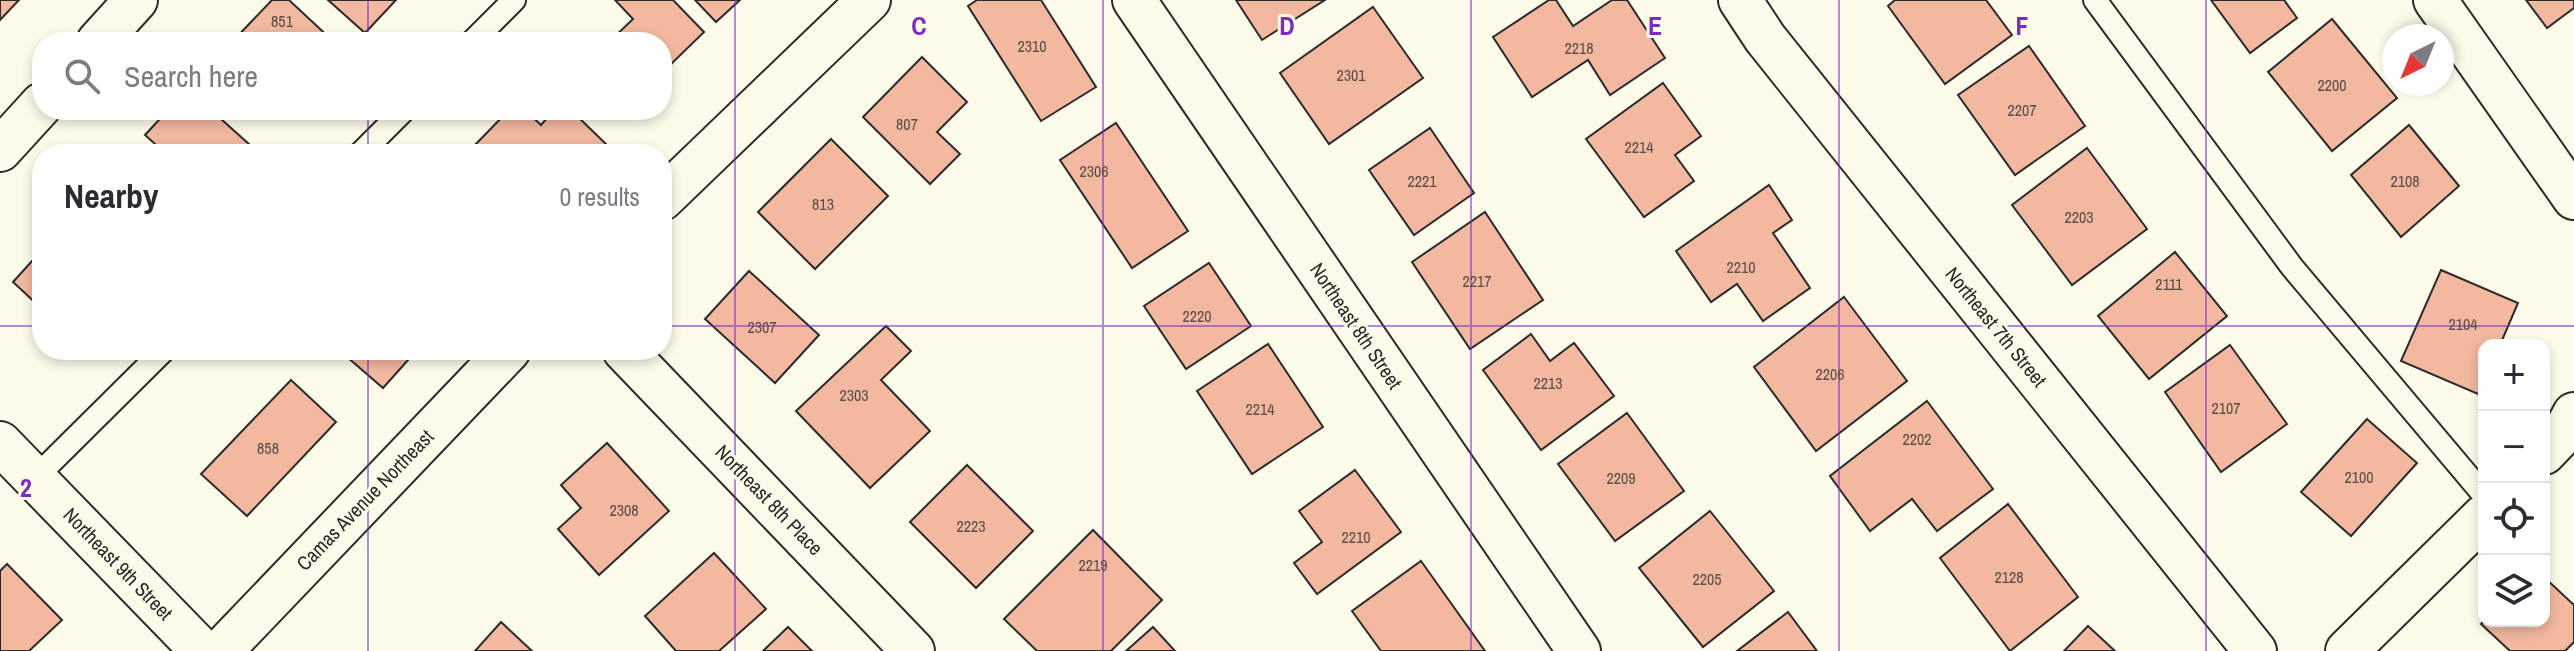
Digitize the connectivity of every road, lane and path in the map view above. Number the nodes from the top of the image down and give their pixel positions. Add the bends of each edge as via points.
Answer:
1 (136, 0) edge
2 (514, 0) edge
3 (869, 0) edge
4 (1134, 0) edge
5 (1740, 0) edge
6 (2095, 0) edge
7 (2435, 0) edge
8 (107, 32) edge
9 (482, 32) edge
10 (32, 115) edge
11 (394, 120) edge
12 (370, 144) edge
13 (0, 150) edge
14 (672, 189) edge
15 (2574, 198) edge
16 (154, 360) edge
17 (499, 360) edge
18 (634, 360) edge
19 (2574, 414) edge
20 (0, 443) edge
21 (2550, 447) edge
22 (34, 479) junction
23 (2478, 488) edge
24 (2478, 522) edge
25 (202, 651) edge
26 (221, 651) edge
27 (913, 651) edge
28 (1579, 651) edge
29 (2255, 651) edge
30 (2347, 651) edge

1 - 8 street
2 - 9 lane
3 - 14 street
4 - 28 street, Northeast 8th Street
5 - 29 street, Northeast 7th Street
6 - 23 lane via 2292,267
7 - 15 street
10 - 13 street
11 - 12 lane
16 - 22 lane
17 - 26 street, Camas Avenue Northeast
18 - 27 street, Northeast 8th Place
19 - 21 street
20 - 22 street, Northeast 9th Street
22 - 25 street, Northeast 9th Street
24 - 30 street

